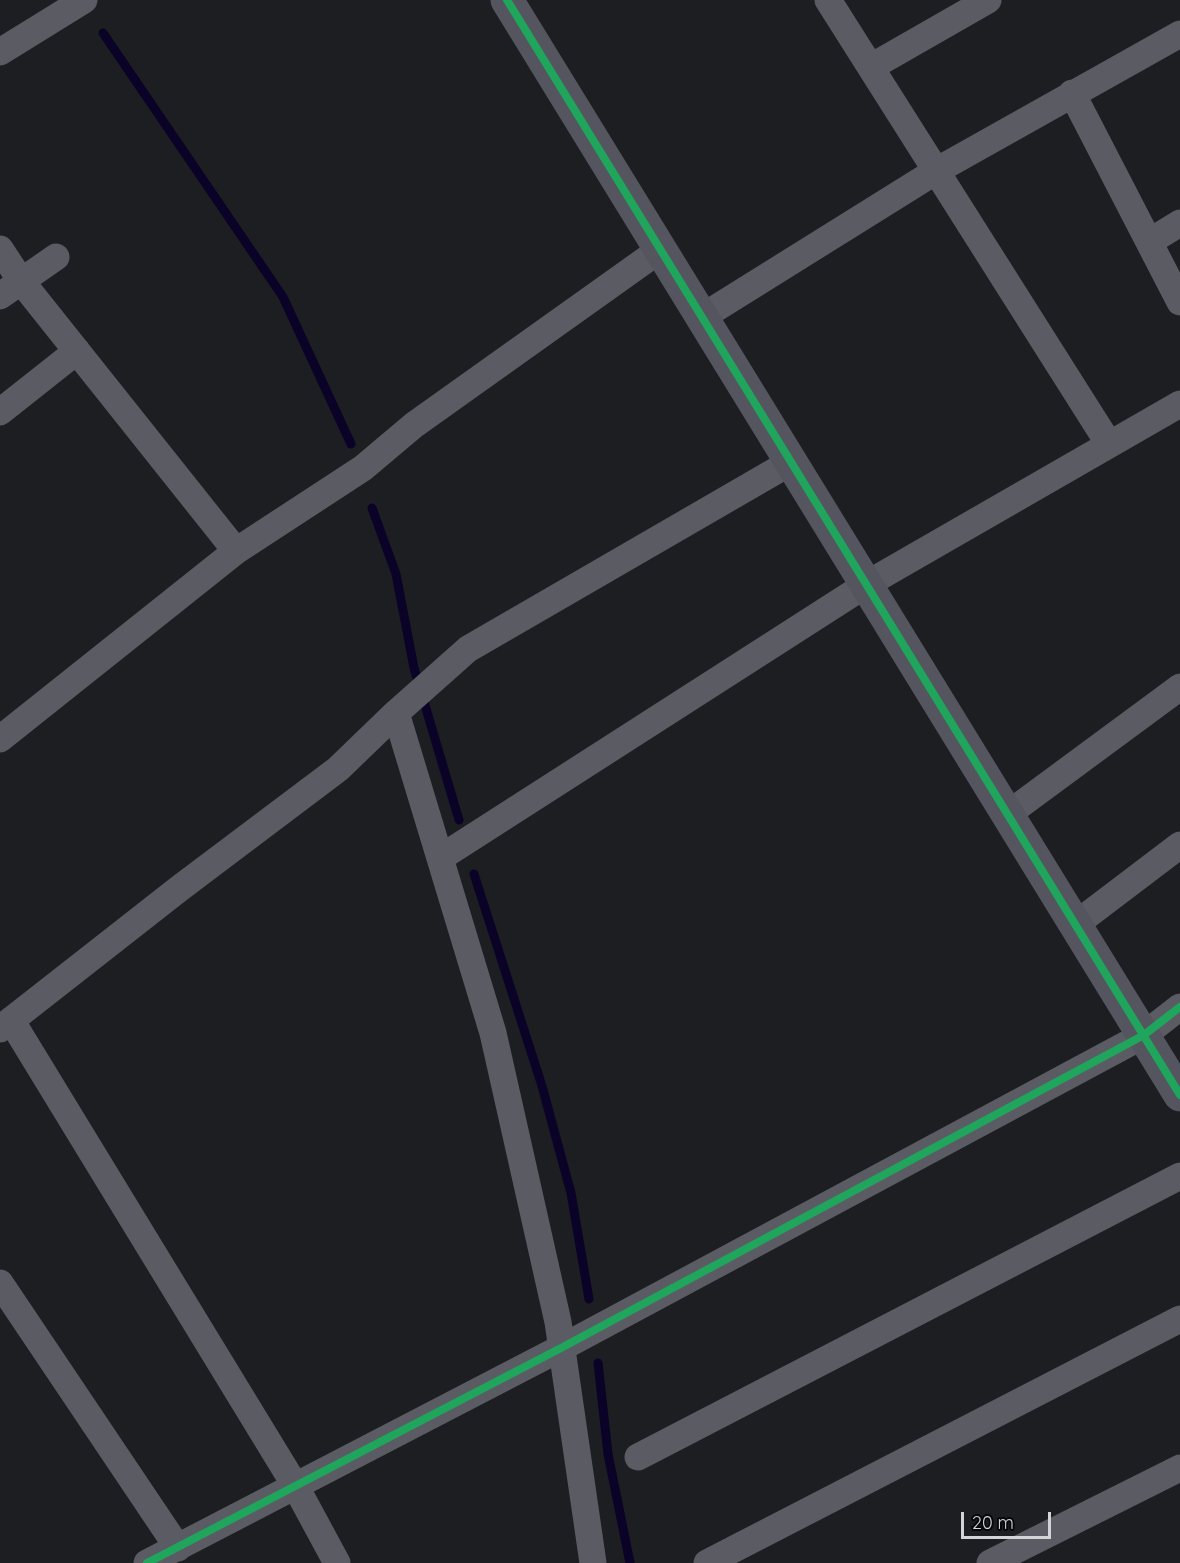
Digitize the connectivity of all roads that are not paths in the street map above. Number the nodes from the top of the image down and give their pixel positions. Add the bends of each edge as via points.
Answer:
1 (84, 0) edge
2 (507, 0) edge
3 (828, 0) edge
4 (988, 0) edge
5 (1180, 34) edge
6 (0, 52) edge
7 (871, 67) junction
8 (1072, 93) junction
9 (936, 171) junction
10 (1180, 223) edge
11 (1149, 242) junction
12 (0, 249) edge
13 (661, 249) junction
14 (56, 257) dead end
15 (11, 289) edge
16 (1180, 302) edge
17 (702, 317) junction
18 (78, 351) junction
19 (1180, 404) edge
20 (0, 412) edge
21 (1109, 444) junction
22 (791, 462) junction
23 (236, 550) junction
24 (867, 584) junction
25 (1180, 687) edge
26 (396, 713) junction
27 (0, 739) edge
28 (1008, 814) junction
29 (1180, 845) edge
30 (440, 858) junction
31 (1076, 924) junction
32 (1180, 1007) edge
33 (5, 1024) edge
34 (1144, 1035) junction
35 (1180, 1095) edge
36 (1180, 1176) edge
37 (0, 1283) edge
38 (1180, 1319) edge
39 (561, 1348) junction
40 (638, 1457) dead end
41 (1180, 1468) edge
42 (296, 1487) junction
43 (177, 1548) junction
44 (147, 1563) edge
45 (337, 1563) edge
46 (592, 1563) edge
47 (707, 1563) edge
48 (990, 1563) edge

1 - 6 street
2 - 13 street
3 - 7 street
4 - 7 street
5 - 8 street
7 - 9 street
8 - 9 street
8 - 11 street
9 - 17 street
9 - 21 street
10 - 11 street
11 - 16 street
12 - 15 street
13 - 17 street
13 - 23 street via 414,425 363,468
14 - 15 street
15 - 18 street
17 - 22 street
18 - 20 street
18 - 23 street
19 - 21 street
21 - 24 street
22 - 24 street
22 - 26 street via 468,650
23 - 27 street
24 - 28 street
24 - 30 street
25 - 28 street
26 - 30 street
26 - 33 street via 338,769
28 - 31 street
29 - 31 street
30 - 39 street via 493,1033
31 - 34 street
32 - 34 street
33 - 42 street
34 - 35 street
34 - 39 street
36 - 40 street
37 - 43 street
38 - 47 street
39 - 42 street
39 - 46 street
41 - 48 street
42 - 43 street
42 - 45 street
43 - 44 street

